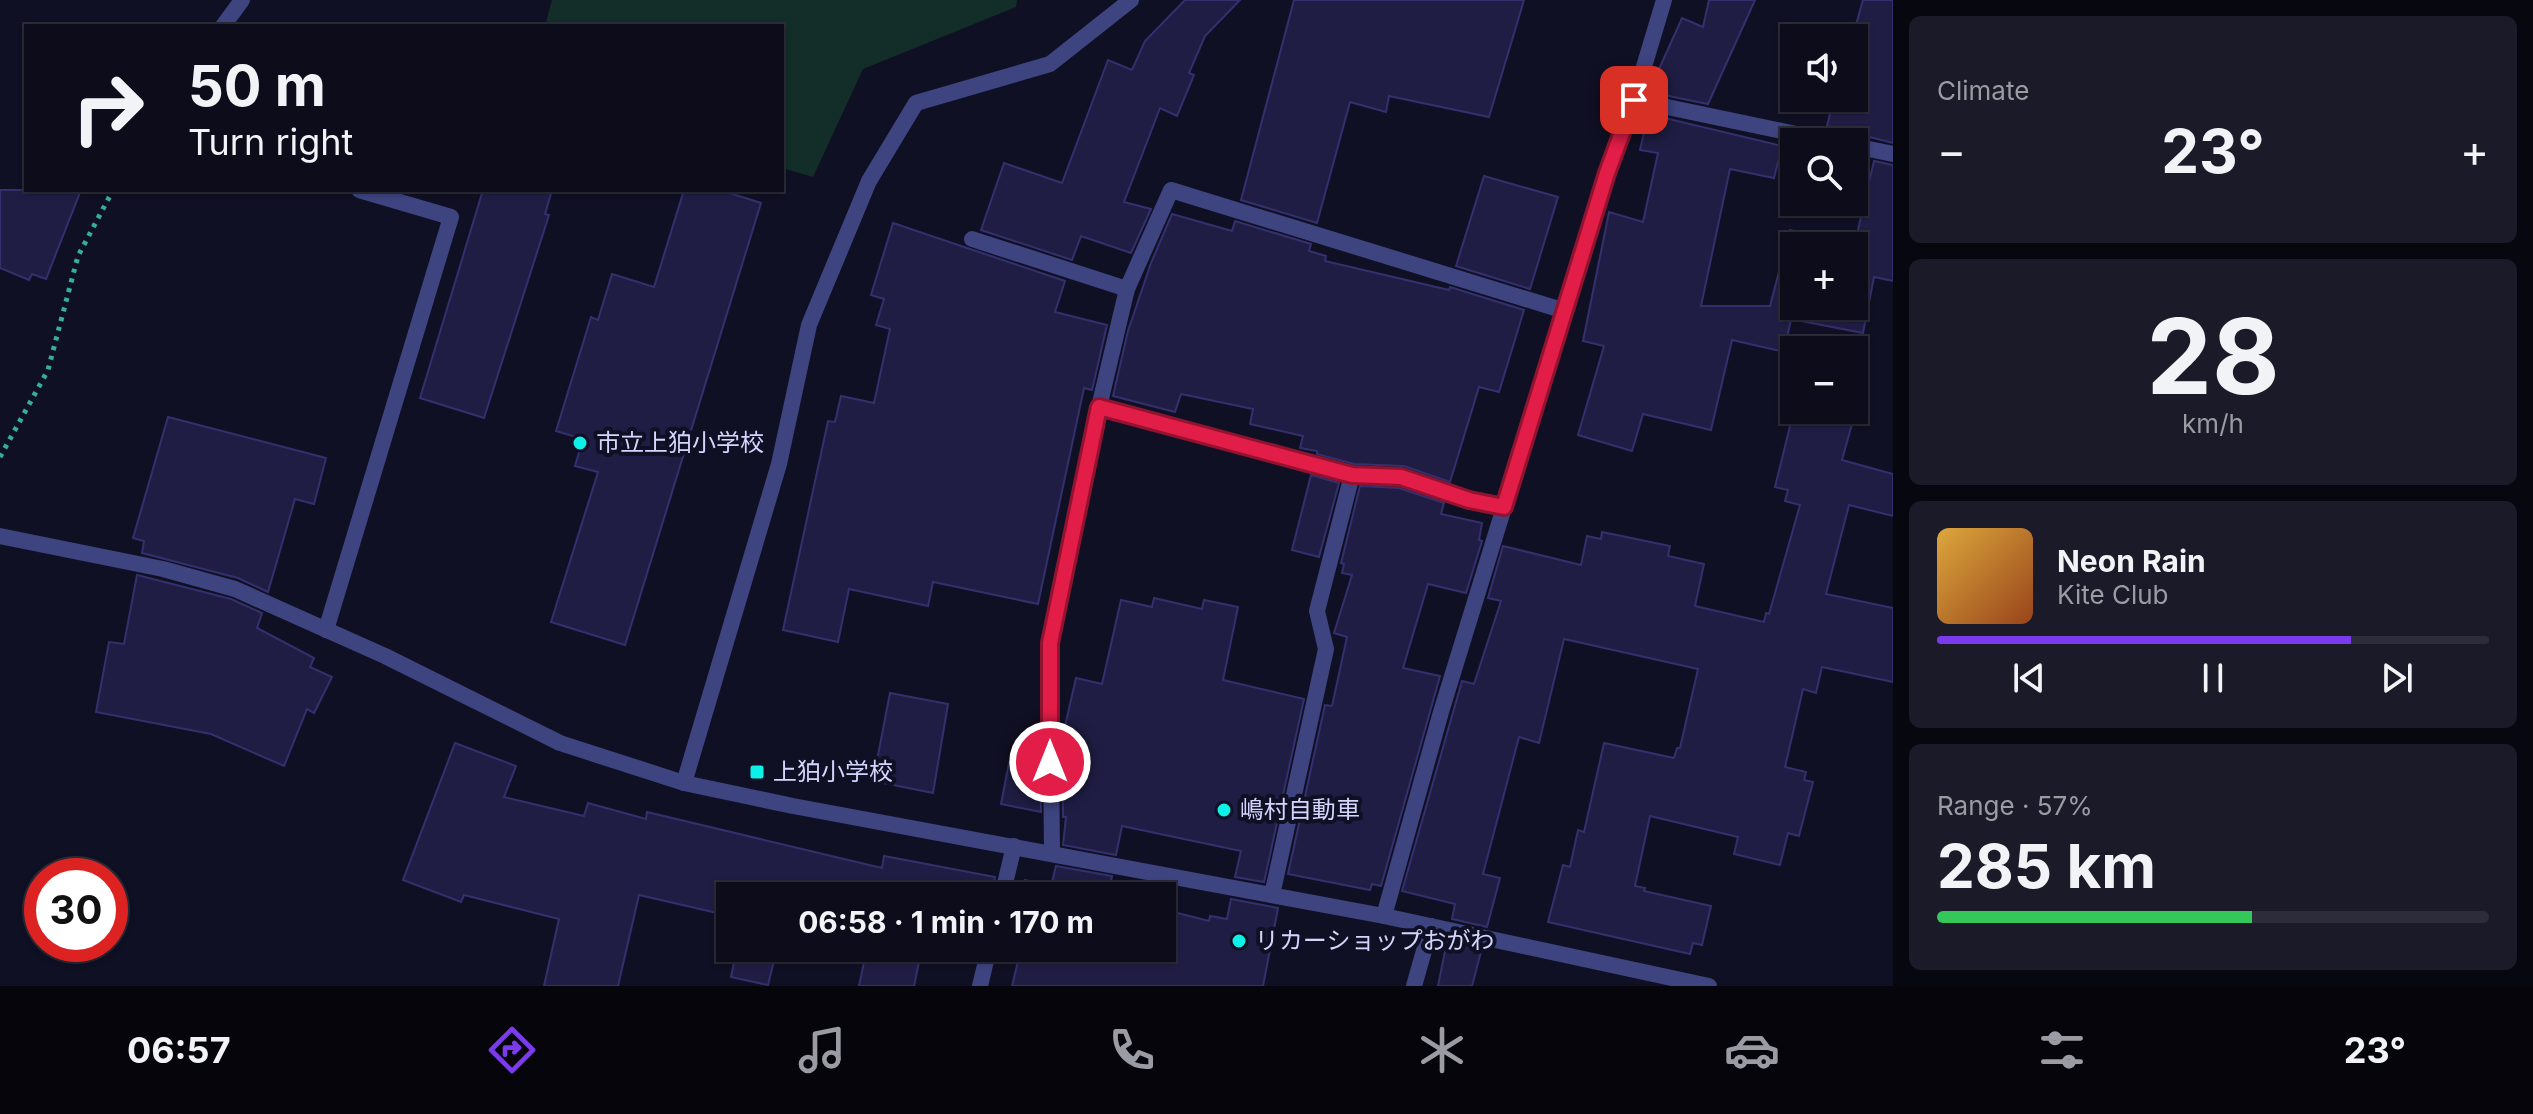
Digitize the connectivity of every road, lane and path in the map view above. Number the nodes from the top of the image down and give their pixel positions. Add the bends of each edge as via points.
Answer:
1 (242, 0) edge
2 (1131, 0) edge
3 (1664, 0) edge
4 (224, 24) edge
5 (1634, 100) junction
6 (1780, 131) edge
7 (1868, 149) edge
8 (1893, 154) edge
9 (112, 192) edge
10 (366, 192) edge
11 (972, 239) dead end
12 (1127, 289) junction
13 (1565, 311) junction
14 (1099, 407) junction
15 (0, 457) edge
16 (1352, 475) junction
17 (1504, 507) junction
18 (0, 536) edge
19 (326, 630) junction
20 (684, 783) junction
21 (1014, 846) junction
22 (1052, 854) junction
23 (1005, 882) edge
24 (1272, 895) junction
25 (1384, 916) junction
26 (1431, 926) junction
27 (986, 962) edge
28 (980, 986) edge
29 (1414, 986) edge
30 (1709, 986) edge

1 - 4 street
2 - 20 street via 1050,64 916,103 869,181 809,325 779,464
3 - 5 street
5 - 6 street
5 - 13 street
7 - 8 street
9 - 15 path via 78,256 48,370
10 - 19 street via 451,217
11 - 12 street
12 - 13 street via 1171,190
12 - 14 street
13 - 17 street
14 - 16 street
14 - 22 street via 1050,643
16 - 17 street via 1401,477
16 - 24 street via 1317,611 1326,649
17 - 25 street
18 - 19 street via 235,589
19 - 20 street via 560,743
20 - 21 street
21 - 22 street
21 - 23 street
22 - 24 street
24 - 25 street
25 - 26 street
26 - 29 street
26 - 30 street
27 - 28 street

